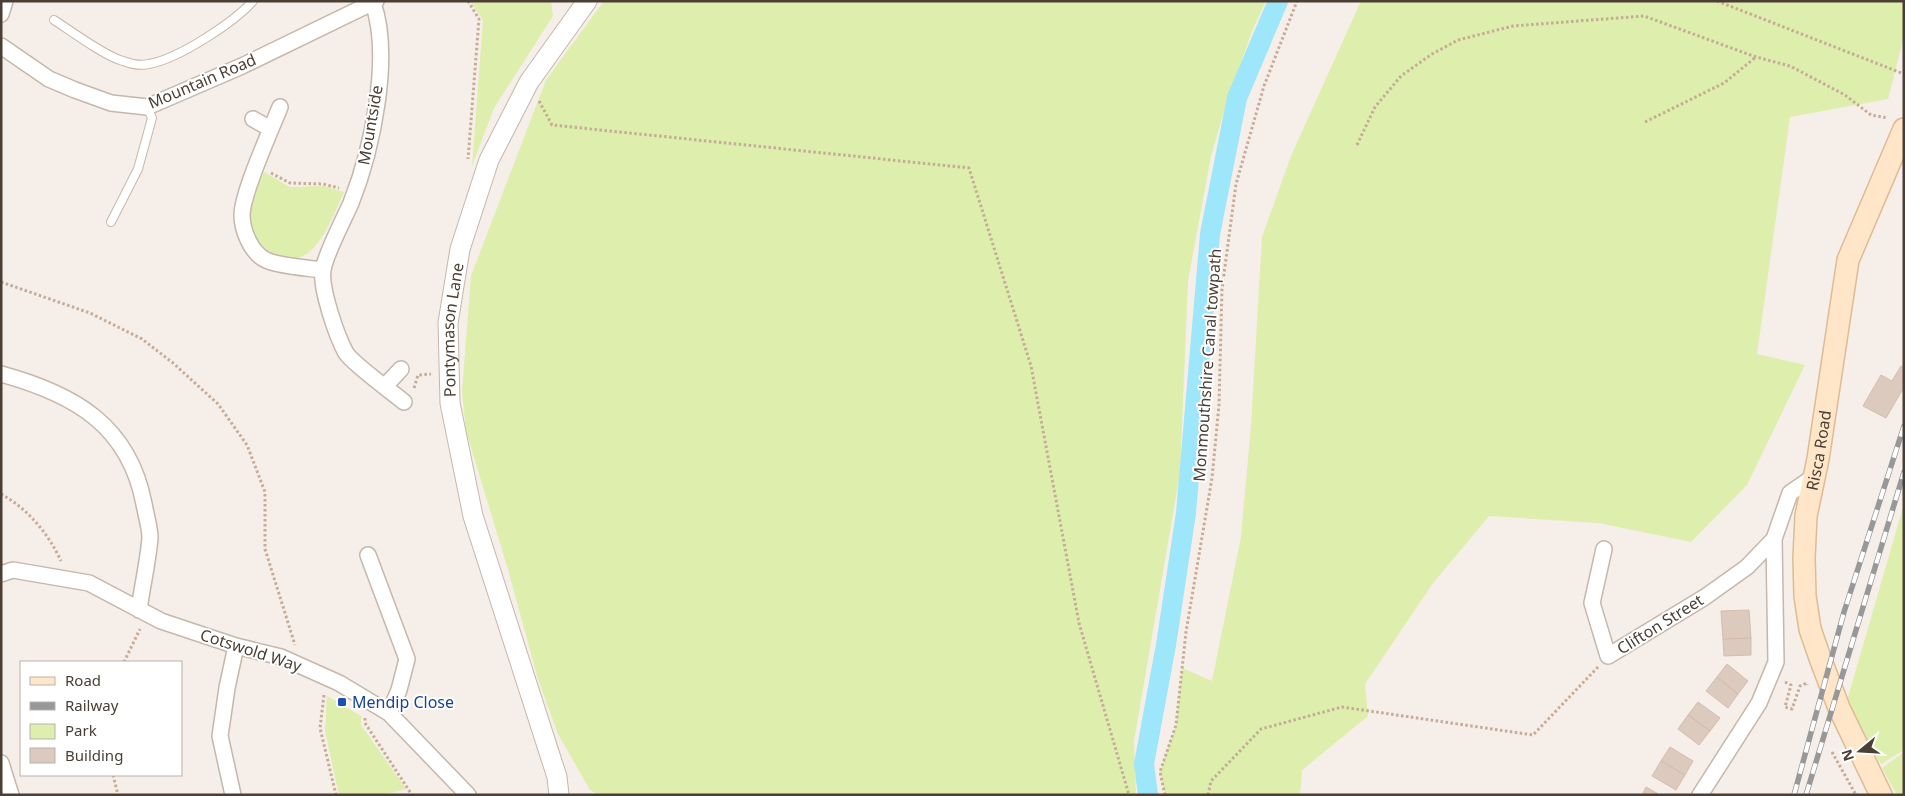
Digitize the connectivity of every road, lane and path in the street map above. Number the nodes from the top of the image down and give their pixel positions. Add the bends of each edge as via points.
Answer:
1 (5, 1) edge
2 (253, 1) edge
3 (468, 1) edge
4 (1297, 1) edge
5 (1717, 1) edge
6 (374, 2) edge
7 (585, 2) edge
8 (1, 14) edge
9 (54, 20) dead end
10 (1, 46) edge
11 (1756, 57) junction
12 (1904, 74) edge
13 (529, 82) junction
14 (147, 107) junction
15 (280, 107) dead end
16 (253, 119) dead end
17 (1645, 122) dead end
18 (1900, 124) edge
19 (272, 129) junction
20 (1357, 145) dead end
21 (258, 165) junction
22 (467, 168) dead end
23 (355, 192) junction
24 (111, 222) dead end
25 (322, 270) junction
26 (1, 282) edge
27 (401, 369) dead end
28 (448, 371) junction
29 (1, 374) edge
30 (385, 386) junction
31 (404, 402) joint
32 (1812, 478) junction
33 (1, 494) edge
34 (1774, 539) junction
35 (1604, 549) dead end
36 (368, 555) dead end
37 (1, 574) edge
38 (66, 578) junction
39 (143, 612) junction
40 (236, 646) junction
41 (1608, 656) junction
42 (124, 661) edge
43 (301, 665) junction
44 (326, 677) junction
45 (1790, 685) dead end
46 (1809, 689) dead end
47 (367, 700) junction
48 (389, 713) junction
49 (1832, 752) dead end
50 (1, 763) edge
51 (113, 776) edge
52 (11, 795) edge
53 (118, 795) edge
54 (233, 795) edge
55 (336, 795) edge
56 (412, 795) edge
57 (468, 795) edge
58 (559, 795) edge
59 (1129, 795) edge
60 (1165, 795) edge
61 (1208, 795) edge
62 (1700, 795) edge
63 (1856, 795) edge
64 (1881, 795) edge

1 - 8 street
2 - 9 lane via 218,30 185,50 150,64 120,61
3 - 22 path via 479,19
4 - 60 path, Monmouthshire Canal towpath via 1264,86 1236,184 1222,289 1219,405 1212,478 1186,632 1176,725 1160,772
5 - 12 path
6 - 14 street, Mountain Road via 242,66
6 - 23 street, Mountside via 379,19 381,56 368,153
7 - 13 street, Pontymason Lane
10 - 14 street, Mountain Road via 49,79 75,90 111,103
11 - 17 path via 1724,83
11 - 18 path via 1790,66 1844,95 1871,115
11 - 20 path via 1644,16 1513,26 1458,40 1401,76 1375,107
13 - 28 street, Pontymason Lane via 489,160 460,249 448,323
13 - 59 path via 552,125 969,168 1031,366 1079,624
14 - 24 lane via 152,118 138,169
15 - 19 street
16 - 19 street
18 - 32 main road, Risca Road via 1848,260 1819,453
19 - 21 street
21 - 23 path via 290,183 323,184
21 - 25 street via 242,213 244,231 254,248 266,260
23 - 25 street, Mountside
25 - 30 street via 329,311 347,354
26 - 43 path via 90,313 142,339 218,404 247,445 265,492 265,549
27 - 30 street
28 - 31 path via 418,375 412,397
28 - 58 street, Pontymason Lane via 457,445 473,516 557,777
29 - 39 street via 33,383 88,409 124,448 140,484 150,536
30 - 31 street
32 - 34 street via 1790,493
32 - 64 main road, Risca Road via 1804,558 1810,629 1839,708
33 - 38 path via 22,507 46,534
34 - 41 street, Clifton Street via 1740,572 1705,597
34 - 62 street via 1776,662 1759,703
35 - 41 street, Clifton Street via 1592,603
36 - 48 street via 407,659
37 - 38 street, Cotswold Way via 13,570
38 - 39 street, Cotswold Way via 88,584
39 - 40 street, Cotswold Way
39 - 42 path
40 - 43 street, Cotswold Way
40 - 54 street via 220,736
41 - 61 path via 1533,735 1342,707 1261,729 1211,781
43 - 44 street, Cotswold Way
44 - 47 street, Cotswold Way
44 - 55 path via 320,728
45 - 46 path via 1784,707 1792,710 1800,686 1807,683
47 - 48 street, Cotswold Way
47 - 56 path via 365,723
48 - 57 street, Cotswold Way
49 - 63 path
50 - 52 street
51 - 53 path

